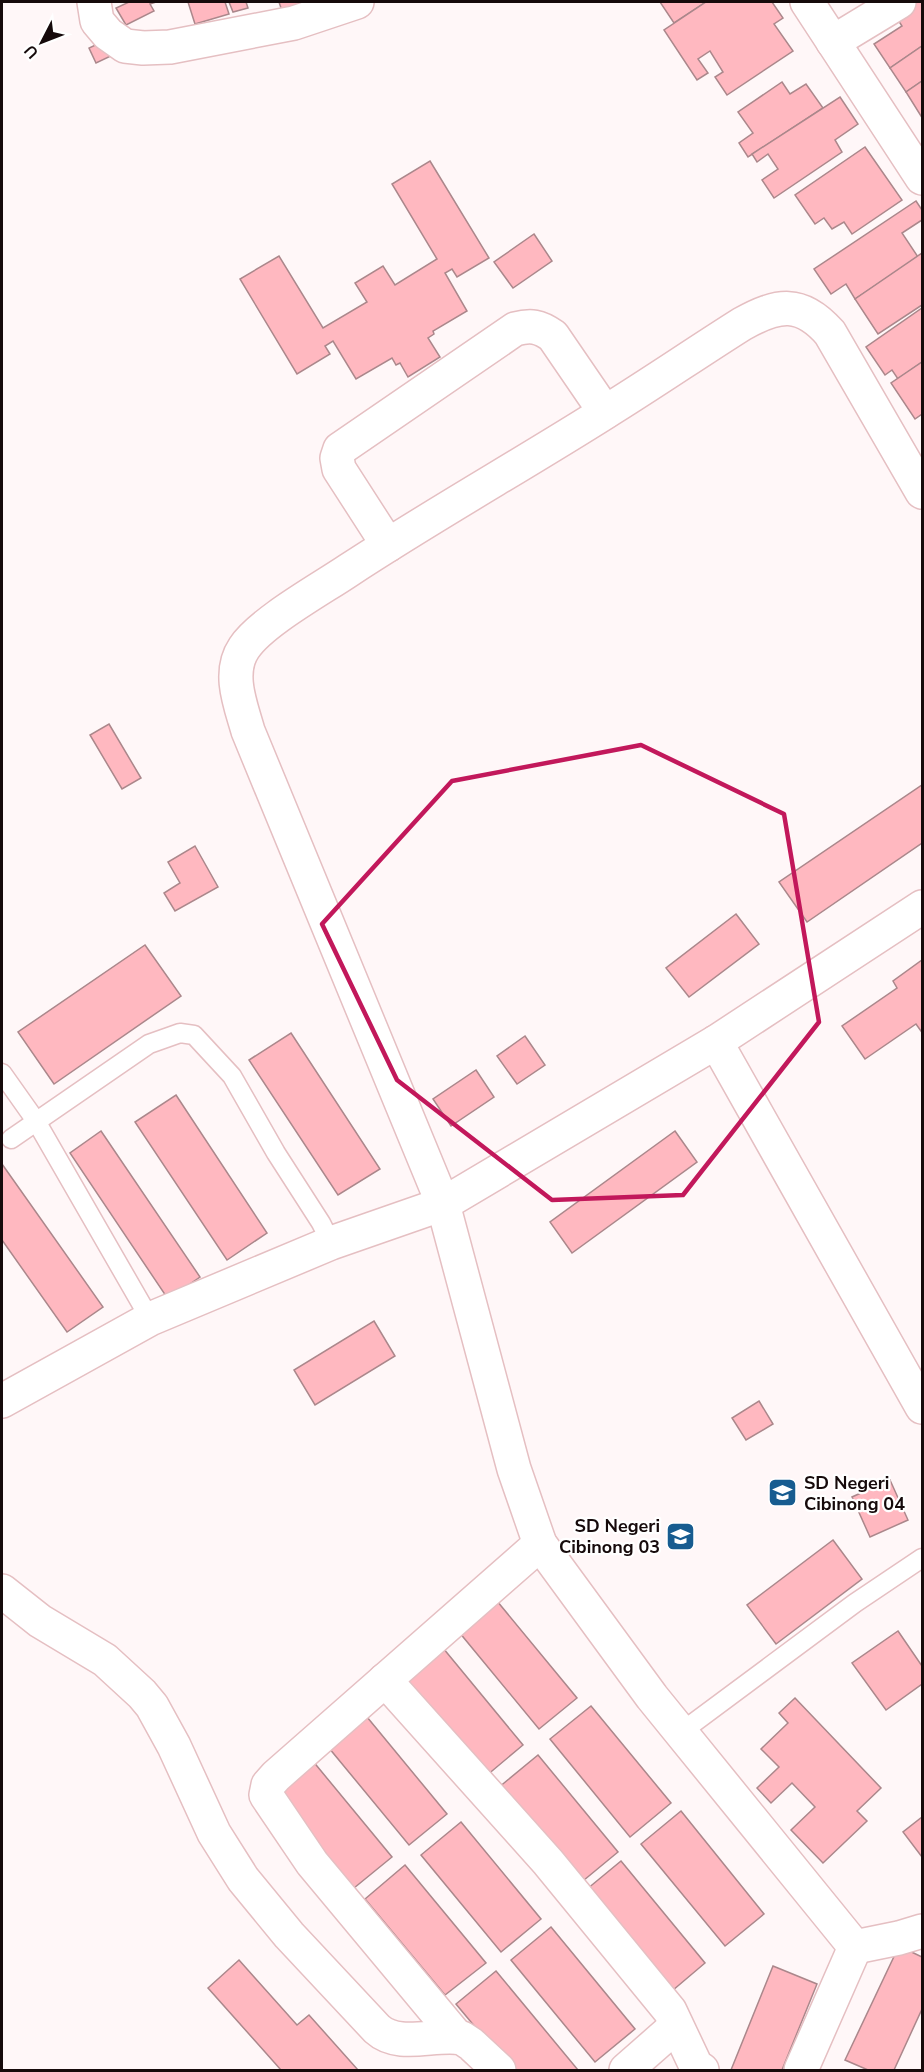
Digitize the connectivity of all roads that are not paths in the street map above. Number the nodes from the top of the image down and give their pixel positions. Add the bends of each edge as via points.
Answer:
1 (94, 2) edge
2 (357, 2) edge
3 (807, 2) edge
4 (899, 2) edge
5 (833, 42) junction
6 (922, 178) edge
7 (605, 412) junction
8 (922, 492) edge
9 (388, 545) junction
10 (922, 907) edge
11 (716, 1042) junction
12 (2, 1073) edge
13 (36, 1121) junction
14 (11, 1139) dead end
15 (443, 1204) junction
16 (331, 1243) junction
17 (150, 1319) junction
18 (2, 1401) edge
19 (922, 1407) edge
20 (540, 1544) junction
21 (922, 1558) edge
22 (2, 1591) edge
23 (386, 1680) junction
24 (680, 1733) junction
25 (922, 1931) edge
26 (855, 1947) junction
27 (676, 2026) junction
28 (457, 2037) junction
29 (499, 2070) edge
30 (626, 2070) edge
31 (702, 2070) edge
32 (801, 2070) edge

1 - 2 street via 97,21 108,34 125,46 143,48 170,47 294,23
3 - 5 street
4 - 5 street
5 - 6 street
7 - 8 street via 742,324 778,308 793,307 808,312 830,333
7 - 9 street
7 - 9 street via 553,336 543,328 515,329 340,449 339,469
9 - 15 street via 251,638 242,650 236,677 252,742
10 - 11 street
11 - 15 street
11 - 19 street
12 - 13 lane
13 - 14 lane
13 - 16 lane via 149,1044 180,1033 194,1035 232,1076
13 - 17 lane
15 - 16 street
15 - 20 street via 514,1469
16 - 17 street
17 - 18 street
20 - 23 street
20 - 24 street
21 - 24 lane
22 - 28 street via 40,1621 105,1660 142,1694 174,1746 214,1833 243,1879 289,1935 377,2029 394,2038
23 - 27 street via 548,1862 670,2011
23 - 28 street via 276,1776 266,1795 312,1863
24 - 26 street
25 - 26 street
26 - 32 street
27 - 30 street
27 - 31 street via 696,2066
28 - 29 street via 466,2040

